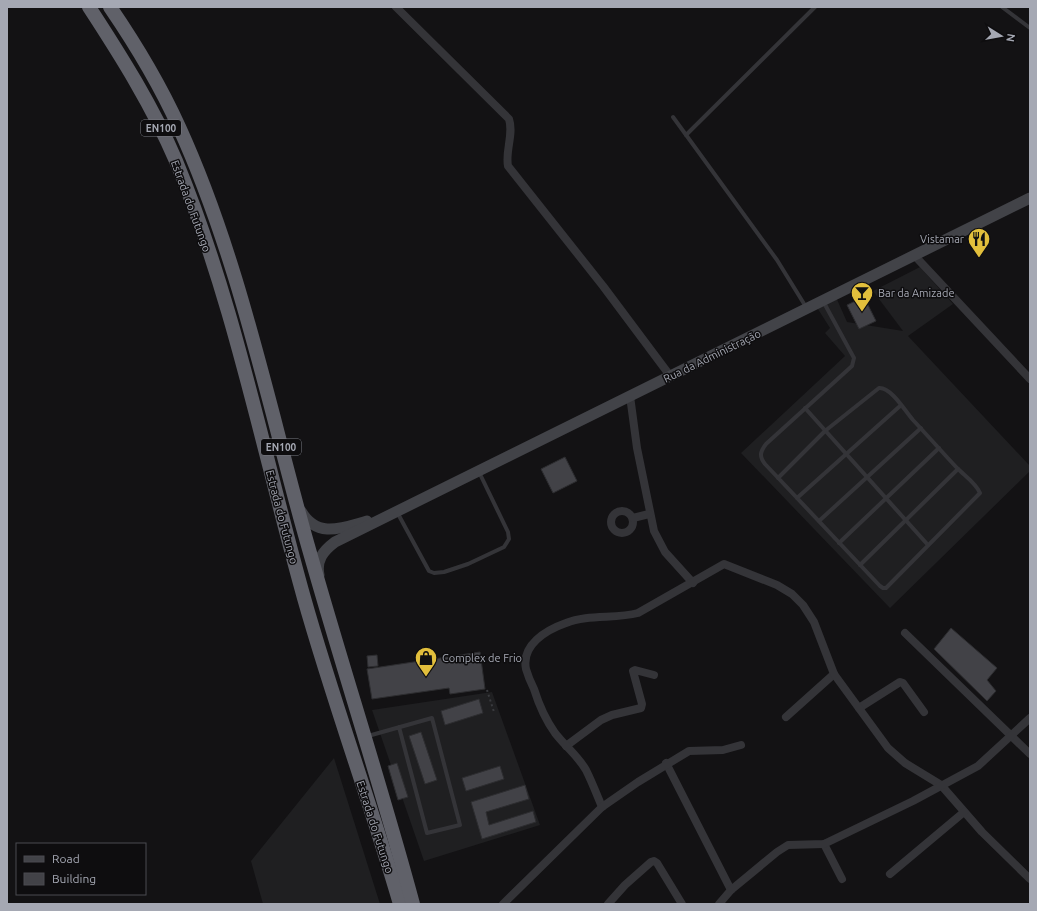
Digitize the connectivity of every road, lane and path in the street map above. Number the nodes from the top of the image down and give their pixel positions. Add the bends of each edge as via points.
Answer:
1 (89, 7) edge
2 (396, 7) edge
3 (815, 7) edge
4 (1002, 7) edge
5 (113, 9) edge
6 (1030, 28) edge
7 (673, 117) dead end
8 (686, 135) junction
9 (1030, 198) edge
10 (914, 255) junction
11 (823, 300) junction
12 (807, 310) junction
13 (671, 377) junction
14 (1030, 379) edge
15 (630, 396) junction
16 (900, 406) junction
17 (805, 408) junction
18 (921, 428) junction
19 (825, 431) junction
20 (939, 448) junction
21 (846, 454) junction
22 (958, 469) junction
23 (478, 472) junction
24 (778, 478) junction
25 (866, 478) junction
26 (294, 497) junction
27 (797, 498) junction
28 (886, 499) junction
29 (395, 513) junction
30 (649, 514) junction
31 (633, 518) dead end
32 (819, 521) junction
33 (906, 522) junction
34 (840, 543) junction
35 (928, 545) junction
36 (860, 565) junction
37 (693, 583) junction
38 (324, 603) junction
39 (905, 633) dead end
40 (834, 674) junction
41 (654, 675) dead end
42 (487, 690) dead end
43 (860, 708) junction
44 (494, 712) dead end
45 (924, 712) dead end
46 (786, 717) dead end
47 (1030, 718) edge
48 (399, 727) junction
49 (1011, 735) junction
50 (365, 737) junction
51 (741, 745) dead end
52 (566, 746) junction
53 (1030, 754) edge
54 (666, 763) junction
55 (941, 785) junction
56 (602, 807) junction
57 (964, 812) junction
58 (824, 844) junction
59 (890, 874) dead end
60 (842, 879) dead end
61 (1030, 879) edge
62 (731, 890) junction
63 (400, 904) edge
64 (413, 904) edge
65 (503, 904) edge
66 (608, 904) edge
67 (682, 904) edge
68 (719, 904) edge

1 - 63 highway, Estrada do Futungo / EN100 via 125,64 161,129 176,161 200,227 244,370 304,599
2 - 13 street via 509,119 511,126 506,159 508,166
3 - 8 lane
4 - 6 lane
5 - 26 highway, Estrada do Futungo / EN100 via 143,58 176,121 218,223
7 - 8 lane
8 - 12 lane via 773,254
9 - 10 street, Rua da Administração
10 - 11 street, Rua da Administração
10 - 14 street
11 - 12 street, Rua da Administração
11 - 17 lane via 854,362
12 - 13 street, Rua da Administração
13 - 15 street, Rua da Administração
15 - 23 street, Rua da Administração
15 - 30 street
16 - 18 lane
16 - 19 lane via 889,390 879,388
16 - 21 lane
17 - 19 lane
17 - 24 lane via 761,451 761,458
18 - 20 lane
18 - 25 lane
19 - 21 lane
19 - 24 lane
20 - 22 lane
20 - 28 lane
21 - 25 lane
21 - 27 lane
22 - 33 lane
22 - 35 lane via 980,493
23 - 29 street, Rua da Administração
23 - 29 lane via 508,532 509,539 504,547 456,569 434,573 429,571
24 - 27 lane
25 - 28 lane
25 - 32 lane
26 - 29 street via 311,525 325,529 340,528
26 - 38 highway, Estrada do Futungo / EN100
27 - 32 lane
28 - 33 lane
28 - 34 lane
29 - 38 street via 335,542 322,554 318,570
30 - 31 street
30 - 37 street via 659,543
32 - 34 lane
33 - 35 lane
33 - 36 lane
34 - 36 lane
35 - 36 lane via 886,588 880,586
37 - 40 street via 724,564 776,584 792,594 814,622
37 - 52 street via 638,613 623,617 566,622 533,642 526,657 526,669 545,718
38 - 50 highway, Estrada do Futungo / EN100
39 - 49 street
40 - 43 street
40 - 46 street
41 - 52 street via 633,671 642,704 640,708 601,720
42 - 44 path
43 - 45 street via 900,682
43 - 55 street via 896,756
47 - 49 street
48 - 48 lane via 432,718 460,825 427,833
48 - 50 lane
49 - 53 street
49 - 55 street via 978,766
50 - 64 highway, Estrada do Futungo / EN100
51 - 54 street via 723,750 689,751
52 - 56 street via 586,771
54 - 56 street
54 - 62 street
55 - 57 street
55 - 58 street
56 - 65 street
57 - 59 street
57 - 61 street
58 - 60 street
58 - 62 street via 788,845
62 - 68 street
66 - 67 street via 651,862 657,863

